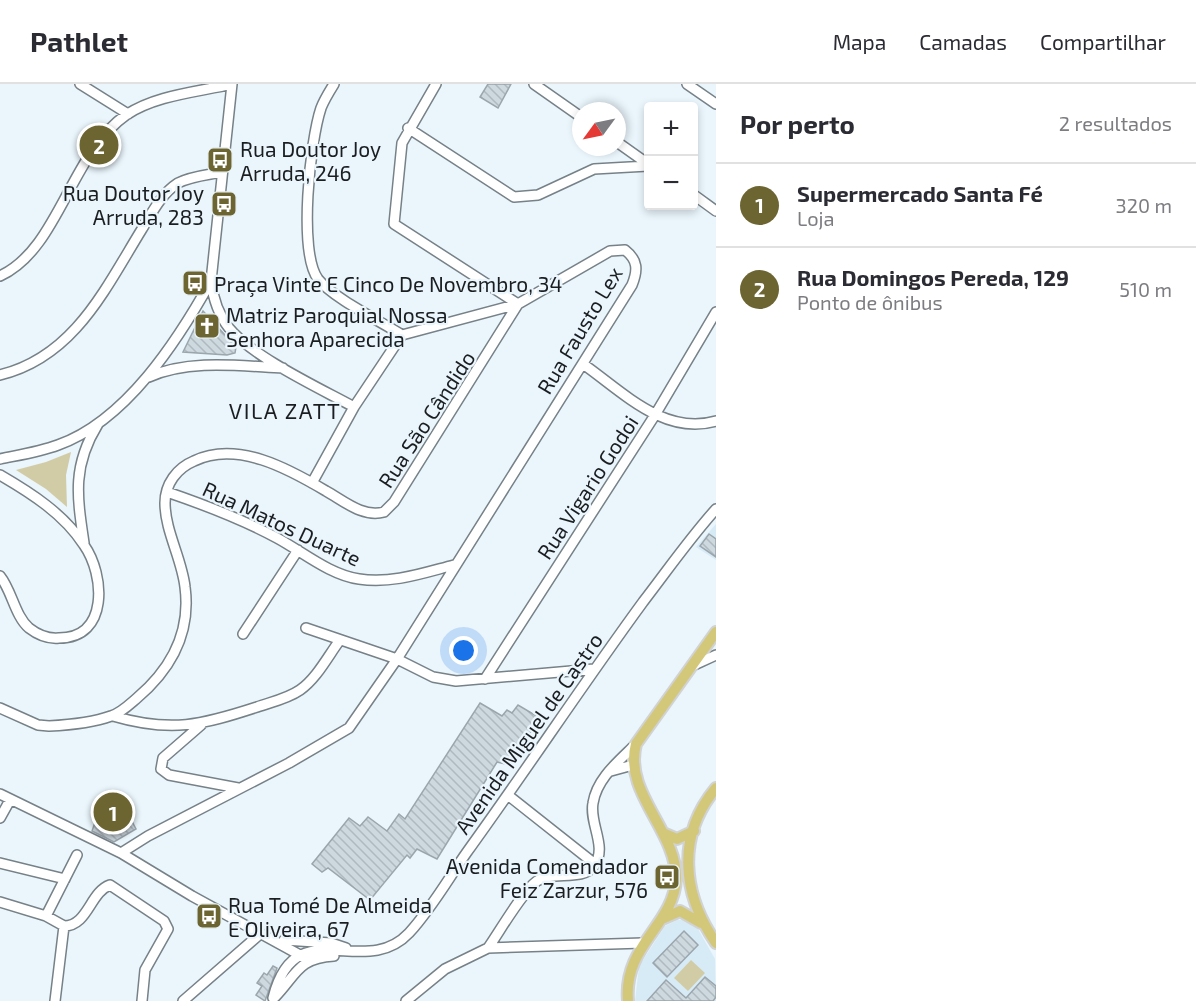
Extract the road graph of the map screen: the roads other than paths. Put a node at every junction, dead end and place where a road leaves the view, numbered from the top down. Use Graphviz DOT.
graph roads {
  1 [pos="80,84"];
  2 [pos="232,84"];
  3 [pos="333,84"];
  4 [pos="436,84"];
  5 [pos="534,84"];
  6 [pos="687,84"];
  7 [pos="716,104"];
  8 [pos="572,111"];
  9 [pos="128,114"];
  10 [pos="408,128"];
  11 [pos="626,149"];
  12 [pos="644,162"];
  13 [pos="644,165"];
  14 [pos="222,172"];
  15 [pos="698,198"];
  16 [pos="716,211"];
  17 [pos="0,276"];
  18 [pos="211,281"];
  19 [pos="518,304"];
  20 [pos="716,312"];
  21 [pos="402,335"];
  22 [pos="583,364"];
  23 [pos="283,368"];
  24 [pos="0,375"];
  25 [pos="149,377"];
  26 [pos="354,407"];
  27 [pos="655,415"];
  28 [pos="101,420"];
  29 [pos="716,421"];
  30 [pos="0,459"];
  31 [pos="0,475"];
  32 [pos="312,483"];
  33 [pos="167,492"];
  34 [pos="716,509"];
  35 [pos="85,546"];
  36 [pos="298,550"];
  37 [pos="454,565"];
  38 [pos="0,576"];
  39 [pos="306,628"];
  40 [pos="716,632"];
  41 [pos="243,634"];
  42 [pos="340,640"];
  43 [pos="716,655"];
  44 [pos="397,659"];
  45 [pos="692,666"];
  46 [pos="594,669"];
  47 [pos="485,679"];
  48 [pos="0,708"];
  49 [pos="113,716"];
  50 [pos="201,725"];
  51 [pos="636,744"];
  52 [pos="633,765"];
  53 [pos="606,774"];
  54 [pos="238,788"];
  55 [pos="716,788"];
  56 [pos="0,794"];
  57 [pos="508,796"];
  58 [pos="10,800"];
  59 [pos="0,819"];
  60 [pos="694,831"];
  61 [pos="663,833"];
  62 [pos="121,853"];
  63 [pos="77,855"];
  64 [pos="0,863"];
  65 [pos="596,864"];
  66 [pos="65,879"];
  67 [pos="0,902"];
  68 [pos="46,916"];
  69 [pos="657,923"];
  70 [pos="704,925"];
  71 [pos="64,926"];
  72 [pos="260,934"];
  73 [pos="284,940"];
  74 [pos="643,943"];
  75 [pos="716,943"];
  76 [pos="488,948"];
  77 [pos="353,951"];
  78 [pos="299,954"];
  79 [pos="310,955"];
  80 [pos="272,1000"];
  81 [pos="55,1001"];
  82 [pos="142,1001"];
  83 [pos="183,1001"];
  84 [pos="406,1001"];
  85 [pos="628,1001"];
  1 -- 9 [label="street"];
  2 -- 9 [label="street"];
  2 -- 14 [label="street"];
  3 -- 21 [label="street"];
  4 -- 10 [label="street"];
  5 -- 8 [label="street"];
  6 -- 7 [label="street"];
  9 -- 17 [label="street"];
  10 -- 13 [label="street"];
  10 -- 19 [label="street"];
  11 -- 12 [label="street"];
  14 -- 18 [label="street"];
  14 -- 24 [label="street"];
  15 -- 16 [label="street"];
  18 -- 23 [label="street"];
  18 -- 25 [label="street"];
  19 -- 21 [label="street, Rua Fausto Lex"];
  19 -- 22 [label="street, Rua Fausto Lex"];
  19 -- 32 [label="street, Rua São Cândido"];
  20 -- 27 [label="street, Rua Vigario Godoi"];
  21 -- 26 [label="street"];
  22 -- 27 [label="street"];
  22 -- 37 [label="street, Rua Fausto Lex"];
  23 -- 25 [label="street"];
  23 -- 26 [label="street"];
  25 -- 28 [label="street"];
  26 -- 32 [label="street"];
  27 -- 29 [label="street"];
  27 -- 47 [label="street, Rua Vigario Godoi"];
  28 -- 30 [label="street"];
  28 -- 35 [label="street"];
  31 -- 35 [label="street"];
  32 -- 33 [label="street, Rua São Cândido"];
  33 -- 36 [label="street, Rua Matos Duarte"];
  33 -- 49 [label="street"];
  34 -- 46 [label="street, Avenida Miguel de Castro"];
  35 -- 38 [label="street"];
  36 -- 37 [label="street, Rua Matos Duarte"];
  36 -- 41 [label="street"];
  37 -- 44 [label="street, Rua Fausto Lex"];
  39 -- 42 [label="street"];
  40 -- 45 [label="main road"];
  42 -- 44 [label="street"];
  42 -- 50 [label="street"];
  43 -- 45 [label="street"];
  44 -- 47 [label="street"];
  44 -- 54 [label="street, Rua Fausto Lex"];
  45 -- 51 [label="main road"];
  46 -- 47 [label="street"];
  46 -- 57 [label="street, Avenida Miguel de Castro"];
  48 -- 49 [label="street"];
  49 -- 50 [label="street"];
  50 -- 54 [label="street"];
  51 -- 52 [label="main road"];
  51 -- 53 [label="street"];
  52 -- 53 [label="street"];
  52 -- 61 [label="main road"];
  53 -- 65 [label="street"];
  54 -- 62 [label="street, Rua Fausto Lex"];
  55 -- 60 [label="main road"];
  56 -- 58 [label="street"];
  57 -- 65 [label="street"];
  57 -- 77 [label="street, Avenida Miguel de Castro"];
  58 -- 59 [label="street"];
  58 -- 62 [label="street"];
  60 -- 61 [label="main road"];
  60 -- 70 [label="main road"];
  61 -- 69 [label="main road"];
  62 -- 72 [label="street"];
  63 -- 66 [label="street"];
  64 -- 66 [label="street"];
  65 -- 76 [label="street"];
  66 -- 68 [label="street"];
  67 -- 68 [label="street"];
  68 -- 71 [label="street"];
  69 -- 70 [label="main road"];
  69 -- 74 [label="main road"];
  70 -- 75 [label="main road"];
  71 -- 81 [label="street"];
  71 -- 82 [label="street"];
  72 -- 73 [label="street"];
  72 -- 78 [label="street"];
  72 -- 83 [label="street"];
  73 -- 77 [label="street"];
  73 -- 79 [label="street"];
  74 -- 76 [label="street"];
  74 -- 85 [label="main road"];
  76 -- 84 [label="street"];
  77 -- 79 [label="street, Avenida Miguel de Castro"];
  77 -- 79 [label="street, Avenida Miguel de Castro"];
  78 -- 79 [label="street"];
  78 -- 80 [label="street, Avenida Miguel de Castro"];
  79 -- 80 [label="street, Avenida Miguel de Castro"];
}
